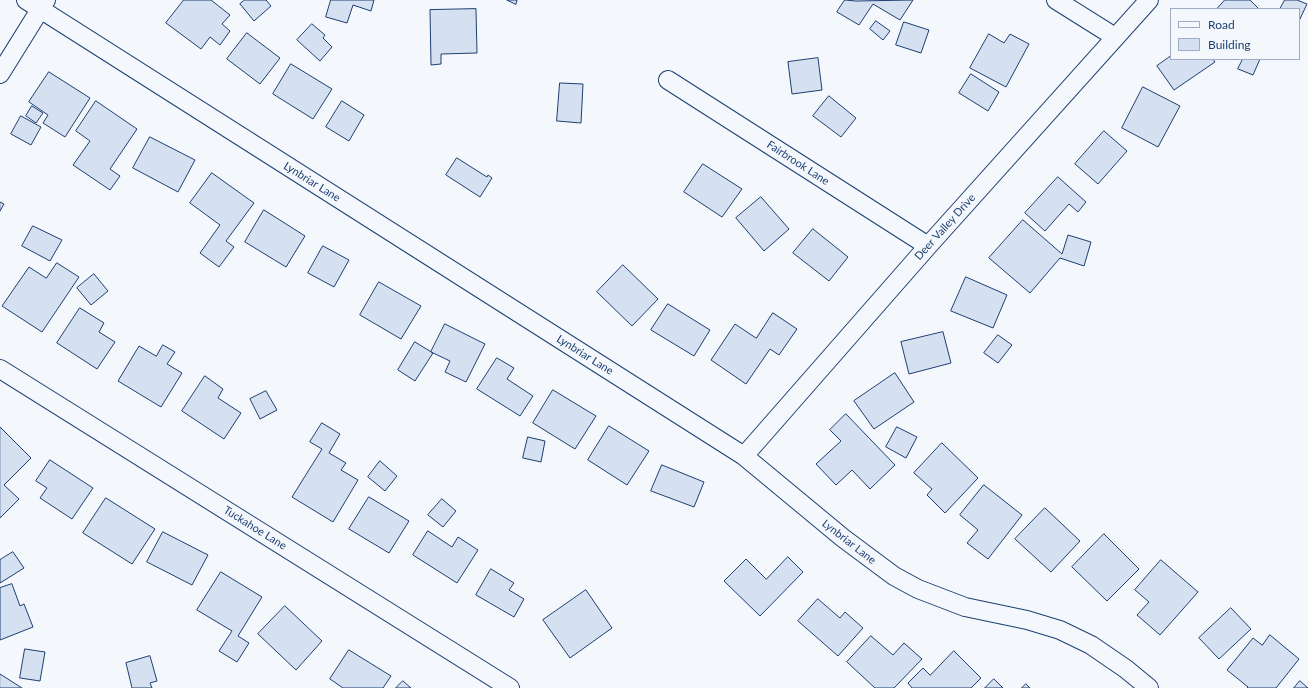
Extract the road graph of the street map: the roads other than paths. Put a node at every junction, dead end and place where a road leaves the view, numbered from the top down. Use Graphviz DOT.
graph roads {
  1 [pos="26,0"];
  2 [pos="1056,0"];
  3 [pos="1149,0"];
  4 [pos="44,5"];
  5 [pos="1115,37"];
  6 [pos="0,74"];
  7 [pos="668,80"];
  8 [pos="928,246"];
  9 [pos="0,368"];
  10 [pos="744,456"];
  11 [pos="510,688"];
  12 [pos="1149,688"];
  1 -- 4 [label="street, Lynbriar Lane"];
  2 -- 5 [label="street"];
  3 -- 5 [label="street, Deer Valley Drive"];
  4 -- 6 [label="street"];
  4 -- 10 [label="street, Lynbriar Lane"];
  5 -- 8 [label="street, Deer Valley Drive"];
  7 -- 8 [label="street, Fairbrook Lane"];
  8 -- 10 [label="street, Deer Valley Drive"];
  9 -- 11 [label="street, Tuckahoe Lane"];
  10 -- 12 [label="street, Lynbriar Lane"];
}
